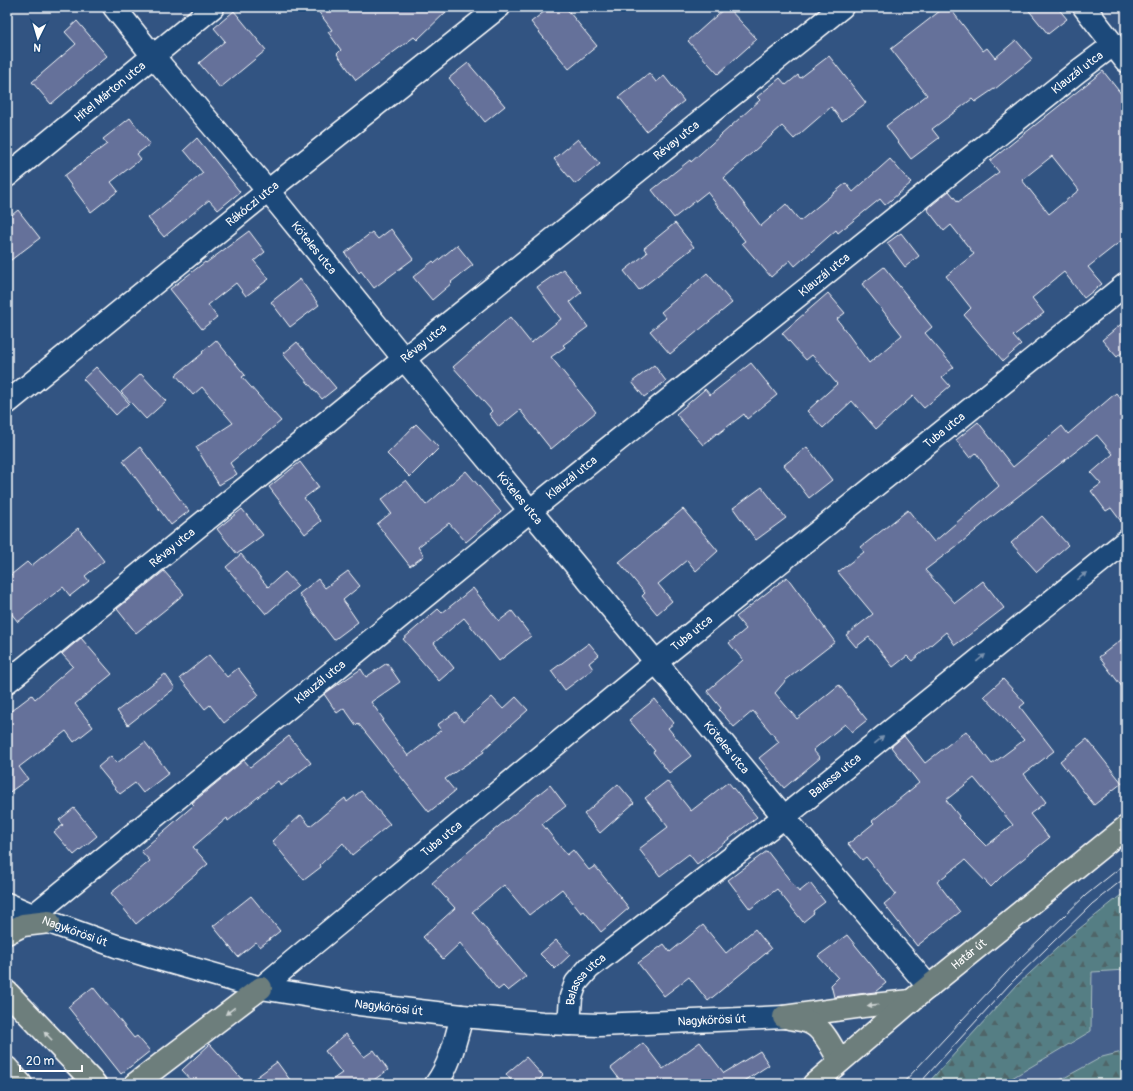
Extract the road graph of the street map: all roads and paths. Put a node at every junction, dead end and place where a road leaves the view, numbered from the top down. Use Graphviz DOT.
graph roads {
  1 [pos="114,7"];
  2 [pos="213,7"];
  3 [pos="499,7"];
  4 [pos="842,7"];
  5 [pos="1084,7"];
  6 [pos="1119,53"];
  7 [pos="153,56"];
  8 [pos="7,176"];
  9 [pos="268,190"];
  10 [pos="1126,284"];
  11 [pos="404,359"];
  12 [pos="7,403"];
  13 [pos="531,510"];
  14 [pos="1126,541"];
  15 [pos="656,662"];
  16 [pos="7,682"];
  17 [pos="784,817"];
  18 [pos="1126,826"];
  19 [pos="7,904"];
  20 [pos="42,919"];
  21 [pos="7,933"];
  22 [pos="929,987"];
  23 [pos="261,988"];
  24 [pos="7,992"];
  25 [pos="911,1001"];
  26 [pos="462,1016"];
  27 [pos="784,1018"];
  28 [pos="569,1024"];
  29 [pos="840,1061"];
  30 [pos="7,1068"];
  31 [pos="21,1084"];
  32 [pos="95,1084"];
  33 [pos="135,1084"];
  34 [pos="436,1084"];
  35 [pos="814,1084"];
  1 -- 7 [label="street, Köteles utca"];
  2 -- 7 [label="street, Hitel Márton utca"];
  3 -- 9 [label="street, Rákóczi utca"];
  4 -- 11 [label="street, Révay utca"];
  5 -- 6 [label="street"];
  6 -- 13 [label="street, Klauzál utca"];
  7 -- 8 [label="street, Hitel Márton utca"];
  7 -- 9 [label="street, Köteles utca"];
  9 -- 11 [label="street, Köteles utca"];
  9 -- 12 [label="street, Rákóczi utca"];
  10 -- 15 [label="street, Tuba utca"];
  11 -- 13 [label="street, Köteles utca"];
  11 -- 16 [label="street, Révay utca"];
  13 -- 15 [label="street, Köteles utca"];
  13 -- 20 [label="street, Klauzál utca"];
  17 -- 14 [label="street, Balassa utca, one-way"];
  15 -- 17 [label="street, Köteles utca"];
  15 -- 23 [label="street, Tuba utca"];
  17 -- 22 [label="street, Köteles utca"];
  17 -- 28 [label="street, Balassa utca"];
  18 -- 22 [label="main road, Határ út"];
  19 -- 20 [label="street, Nagykőrösi út"];
  20 -- 21 [label="main road"];
  20 -- 23 [label="street, Nagykőrösi út"];
  22 -- 25 [label="main road, Határ út"];
  23 -- 26 [label="street, Nagykőrösi út"];
  23 -- 33 [label="main road, one-way"];
  32 -- 24 [label="main road, one-way"];
  25 -- 27 [label="main road, one-way"];
  25 -- 29 [label="main road, Határ út"];
  26 -- 28 [label="street, Nagykőrösi út"];
  26 -- 34 [label="street"];
  27 -- 28 [label="street, Nagykőrösi út"];
  27 -- 29 [label="main road"];
  29 -- 35 [label="main road, Határ út"];
  30 -- 31 [label="main road"];
}
